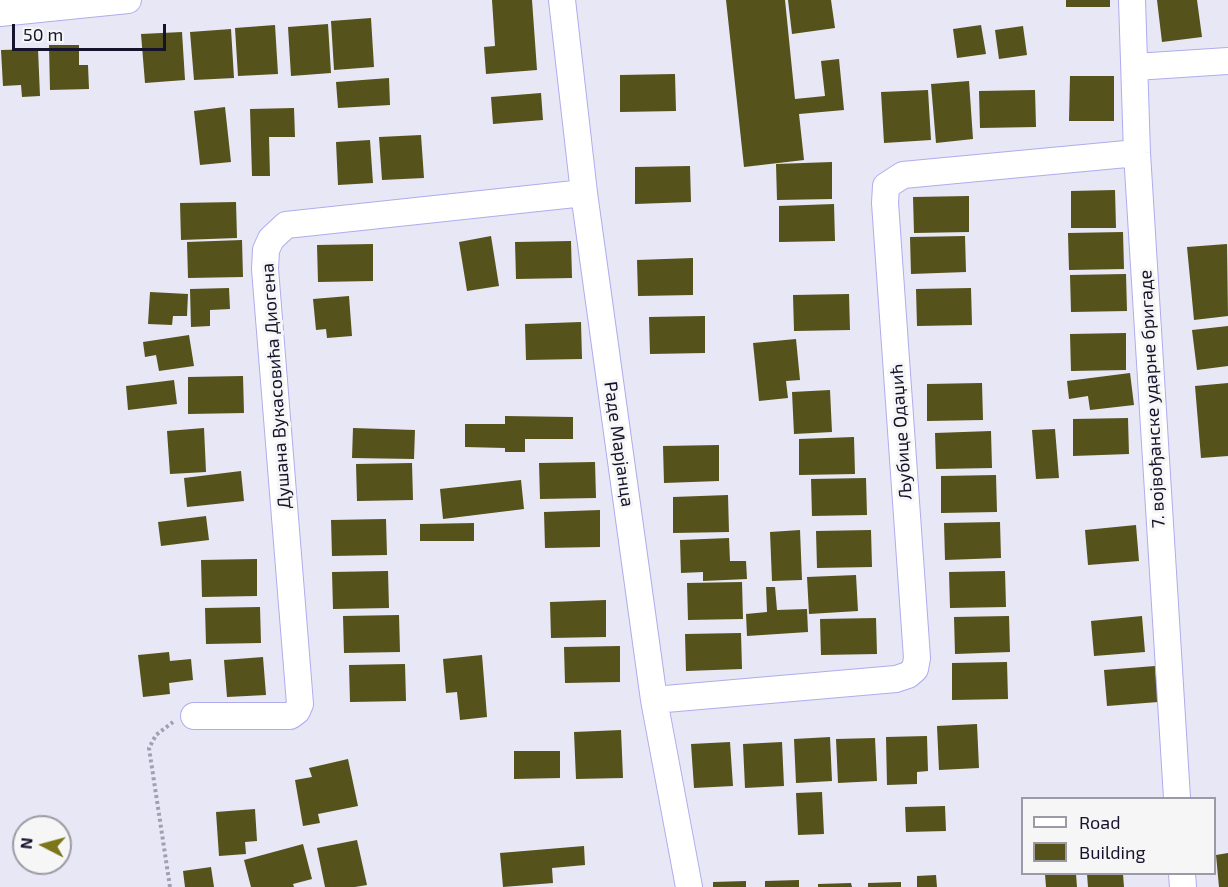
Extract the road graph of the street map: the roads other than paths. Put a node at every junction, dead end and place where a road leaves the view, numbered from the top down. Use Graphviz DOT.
graph roads {
  1 [pos="562,0"];
  2 [pos="1132,0"];
  3 [pos="116,1"];
  4 [pos="0,13"];
  5 [pos="1228,61"];
  6 [pos="1135,67"];
  7 [pos="1137,153"];
  8 [pos="584,193"];
  9 [pos="654,700"];
  10 [pos="194,716"];
  11 [pos="1177,797"];
  12 [pos="689,887"];
  1 -- 8 [label="street, Раде Марјанца"];
  2 -- 6 [label="street, 7. војвођанске ударне бригаде"];
  3 -- 4 [label="street"];
  5 -- 6 [label="street"];
  6 -- 7 [label="street, 7. војвођанске ударне бригаде"];
  7 -- 9 [label="street, Љубице Одаџић"];
  7 -- 11 [label="street, 7. војвођанске ударне бригаде"];
  8 -- 9 [label="street, Раде Марјанца"];
  8 -- 10 [label="street, Душана Вукасовића Диогена"];
  9 -- 12 [label="street, Раде Марјанца"];
}
